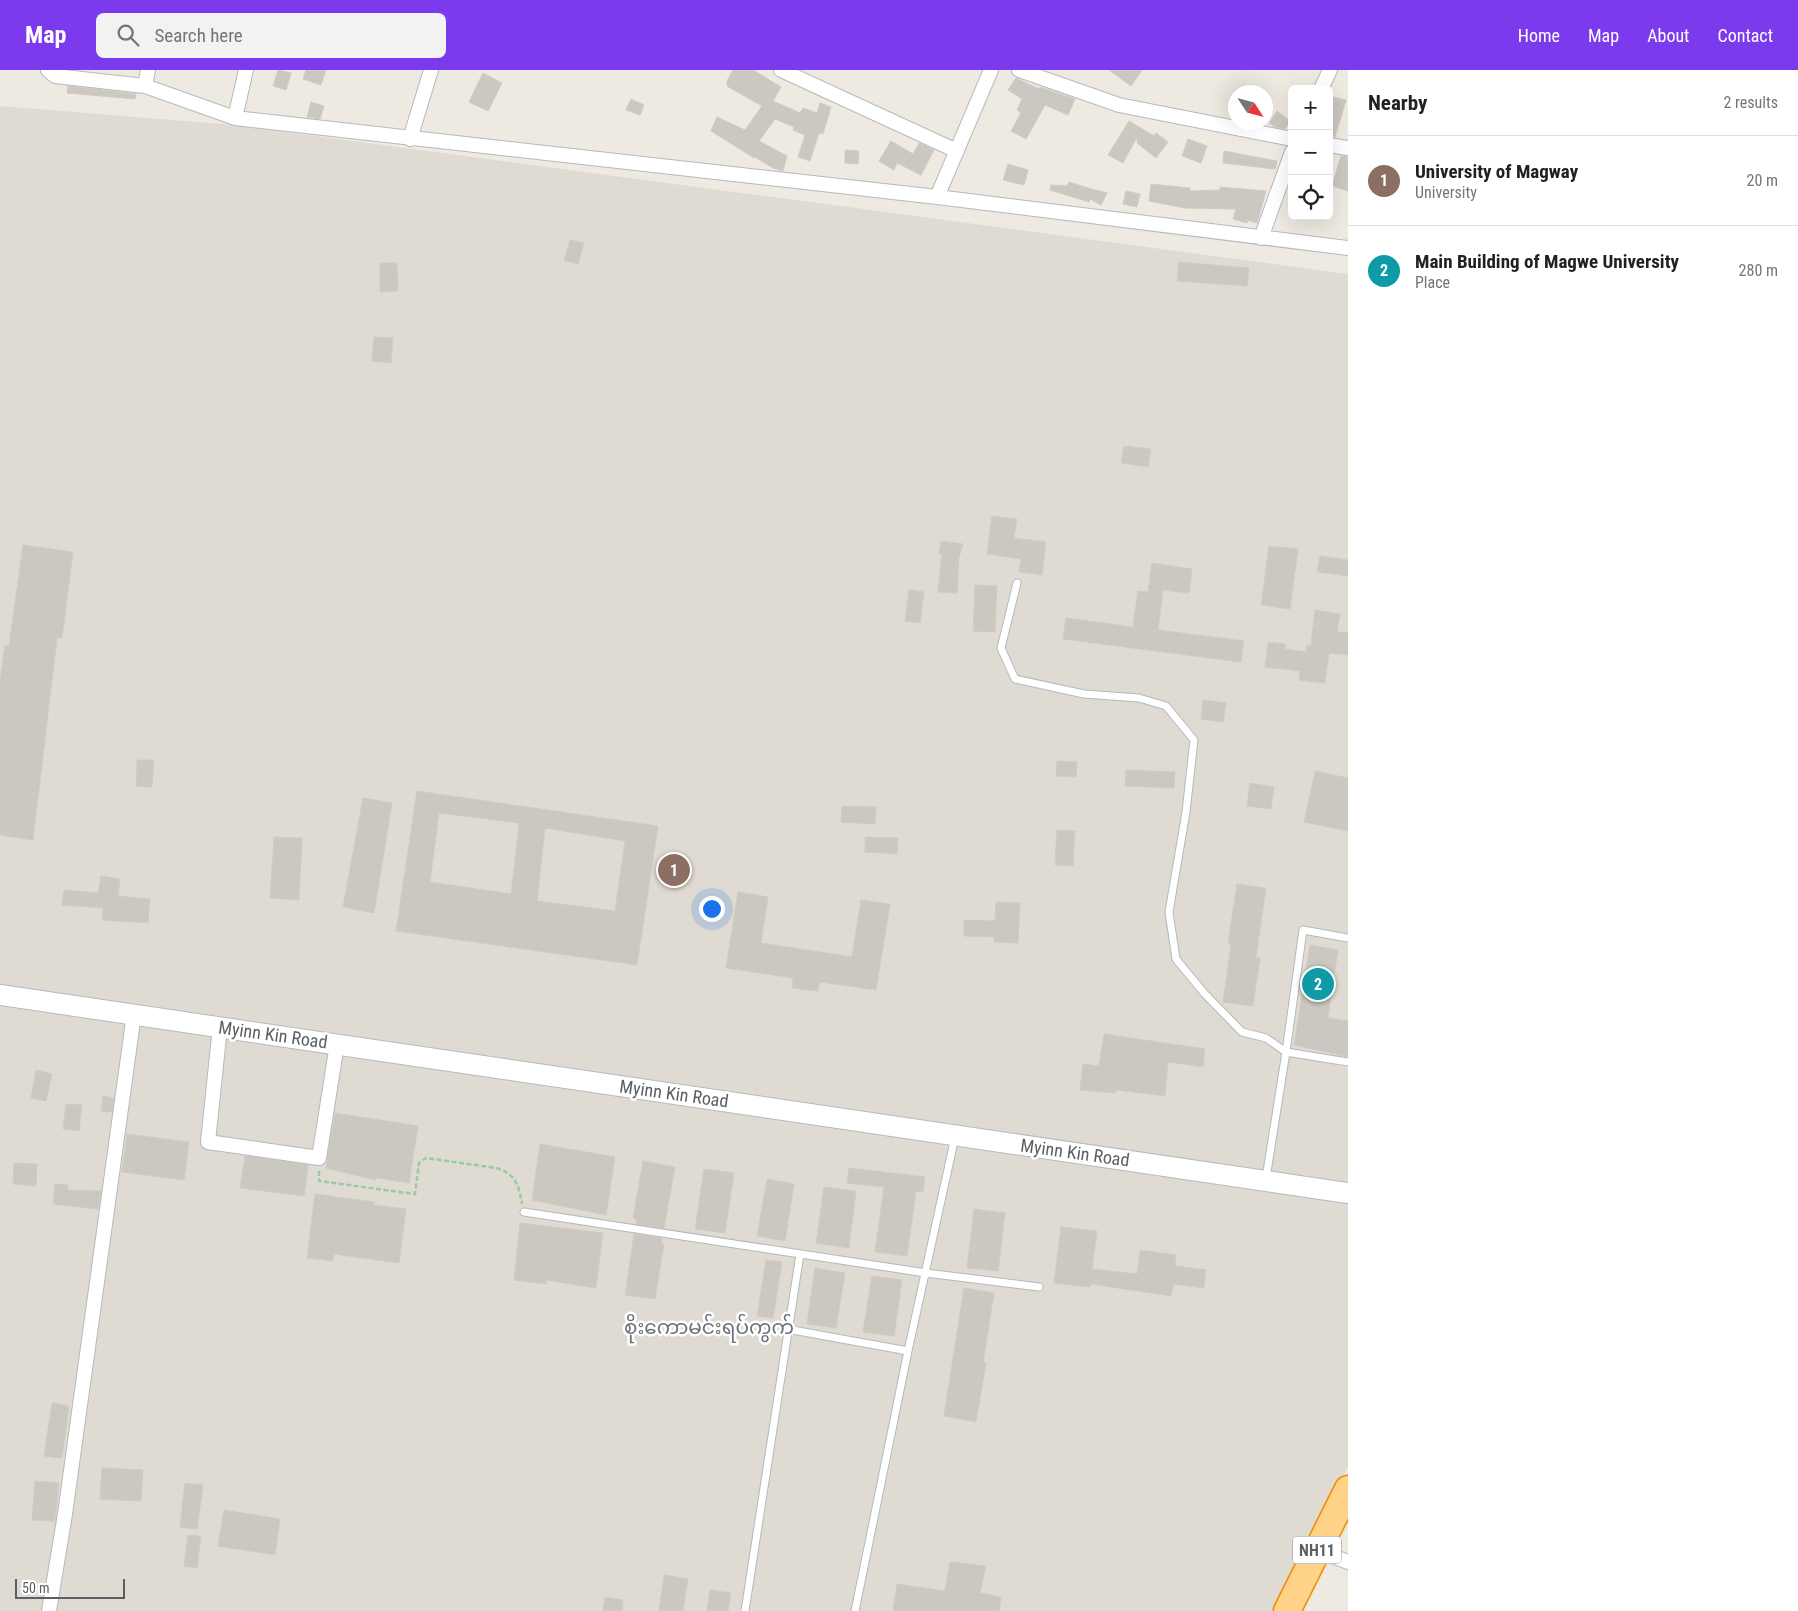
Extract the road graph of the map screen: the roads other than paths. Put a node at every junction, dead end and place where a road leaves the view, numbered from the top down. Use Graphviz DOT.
graph roads {
  1 [pos="48,70"];
  2 [pos="148,70"];
  3 [pos="246,70"];
  4 [pos="431,70"];
  5 [pos="781,70"];
  6 [pos="991,70"];
  7 [pos="1019,70"];
  8 [pos="1330,70"];
  9 [pos="1323,85"];
  10 [pos="145,86"];
  11 [pos="235,118"];
  12 [pos="410,139"];
  13 [pos="1288,139"];
  14 [pos="1333,146"];
  15 [pos="1348,148"];
  16 [pos="957,151"];
  17 [pos="1288,163"];
  18 [pos="936,197"];
  19 [pos="1261,238"];
  20 [pos="1348,248"];
  21 [pos="1016,583"];
  22 [pos="1348,938"];
  23 [pos="0,995"];
  24 [pos="134,1014"];
  25 [pos="220,1027"];
  26 [pos="337,1044"];
  27 [pos="1286,1052"];
  28 [pos="1348,1062"];
  29 [pos="955,1135"];
  30 [pos="1266,1181"];
  31 [pos="1348,1193"];
  32 [pos="524,1212"];
  33 [pos="800,1254"];
  34 [pos="926,1273"];
  35 [pos="1039,1287"];
  36 [pos="787,1329"];
  37 [pos="908,1351"];
  38 [pos="1348,1489"];
  39 [pos="1317,1550"];
  40 [pos="1348,1562"];
  41 [pos="49,1611"];
  42 [pos="746,1611"];
  43 [pos="855,1611"];
  44 [pos="1286,1611"];
  1 -- 10 [label="street"];
  2 -- 10 [label="street"];
  3 -- 11 [label="street"];
  4 -- 12 [label="street"];
  5 -- 16 [label="street"];
  6 -- 16 [label="street"];
  7 -- 13 [label="street"];
  8 -- 9 [label="street"];
  10 -- 11 [label="street"];
  11 -- 12 [label="street"];
  12 -- 18 [label="street"];
  14 -- 15 [label="street"];
  16 -- 18 [label="street"];
  17 -- 19 [label="street"];
  18 -- 19 [label="street"];
  19 -- 20 [label="street"];
  21 -- 27 [label="lane"];
  22 -- 27 [label="lane"];
  23 -- 24 [label="street, Myinn Kin Road"];
  24 -- 25 [label="street, Myinn Kin Road"];
  24 -- 41 [label="street"];
  25 -- 26 [label="street, Myinn Kin Road"];
  25 -- 26 [label="street"];
  26 -- 29 [label="street, Myinn Kin Road"];
  27 -- 28 [label="lane"];
  27 -- 30 [label="lane"];
  29 -- 30 [label="street, Myinn Kin Road"];
  29 -- 34 [label="lane"];
  30 -- 31 [label="street, Myinn Kin Road"];
  32 -- 33 [label="lane"];
  33 -- 34 [label="lane"];
  33 -- 36 [label="lane"];
  34 -- 35 [label="lane"];
  34 -- 37 [label="lane"];
  36 -- 37 [label="lane"];
  36 -- 42 [label="lane"];
  37 -- 43 [label="lane"];
  38 -- 39 [label="highway, NH11"];
  39 -- 40 [label="street"];
  39 -- 44 [label="highway, NH11"];
}
